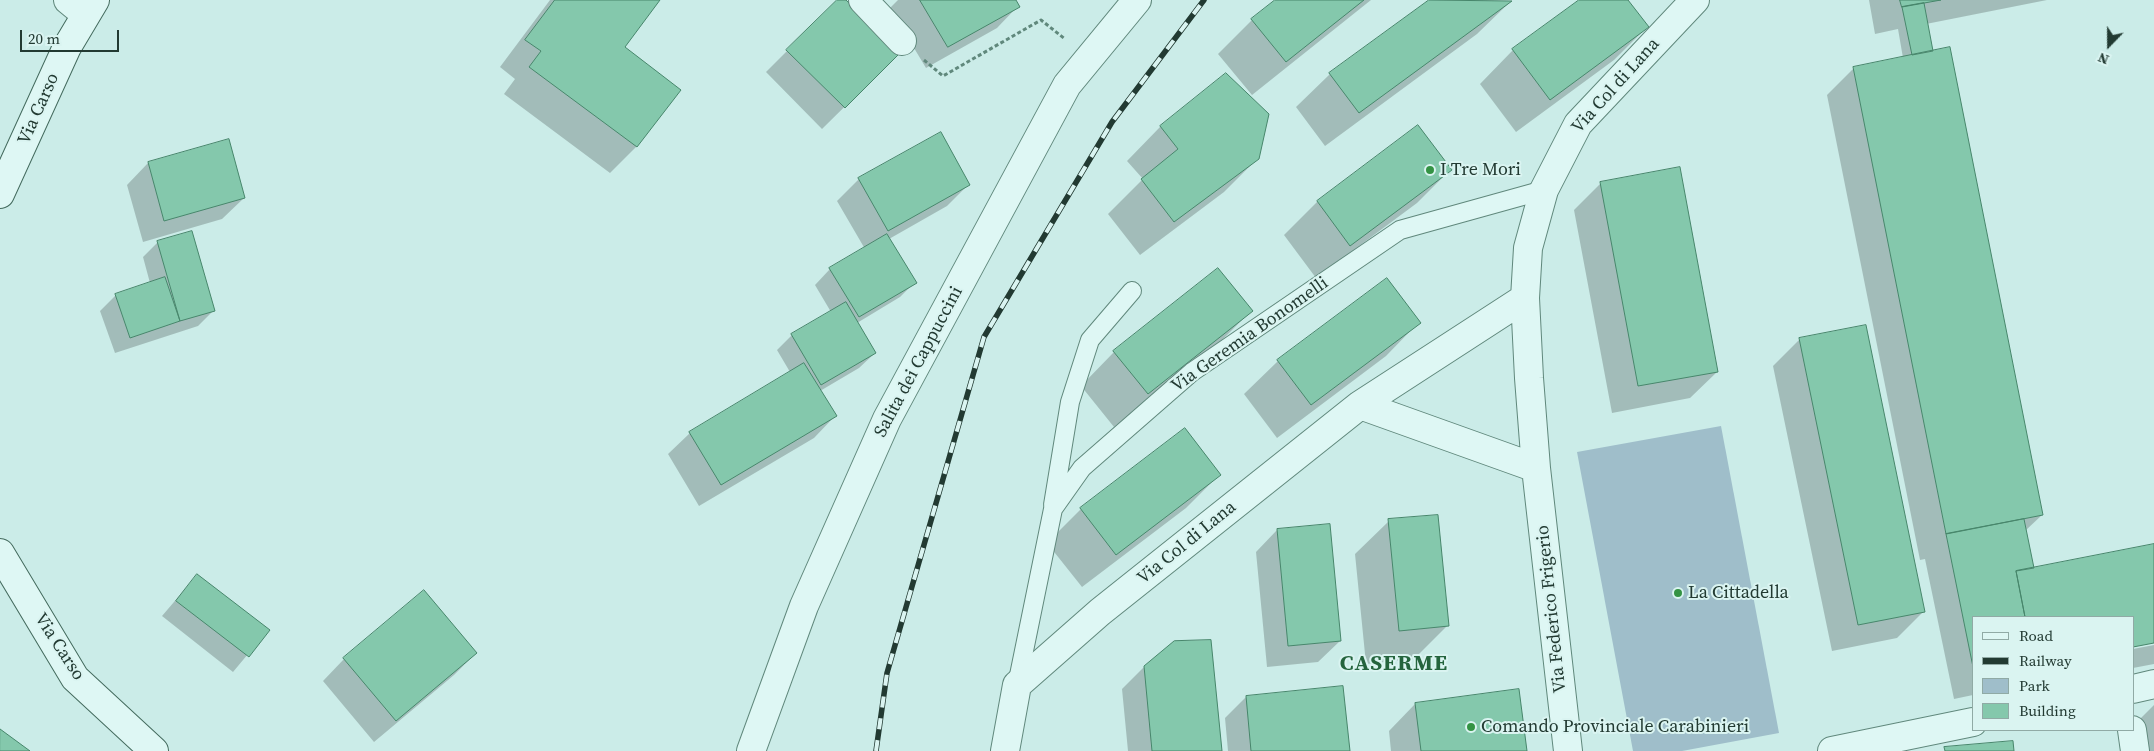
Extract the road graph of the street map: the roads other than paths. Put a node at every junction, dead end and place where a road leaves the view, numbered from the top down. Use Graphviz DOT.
graph roads {
  1 [pos="862,0"];
  2 [pos="1137,0"];
  3 [pos="1696,0"];
  4 [pos="83,5"];
  5 [pos="902,40"];
  6 [pos="1544,190"];
  7 [pos="0,194"];
  8 [pos="1132,291"];
  9 [pos="1525,298"];
  10 [pos="1360,405"];
  11 [pos="1536,468"];
  12 [pos="1053,509"];
  13 [pos="0,553"];
  14 [pos="2154,684"];
  15 [pos="1017,685"];
  16 [pos="2134,689"];
  17 [pos="1972,722"];
  18 [pos="2132,731"];
  19 [pos="154,751"];
  20 [pos="751,751"];
  21 [pos="1005,751"];
  22 [pos="1568,751"];
  23 [pos="1832,751"];
  24 [pos="2135,751"];
  1 -- 5 [label="street"];
  2 -- 20 [label="street, Salita dei Cappuccini"];
  3 -- 6 [label="street, Via Col di Lana"];
  4 -- 7 [label="street, Via Carso"];
  6 -- 9 [label="street, Via Col di Lana"];
  6 -- 12 [label="lane, Via Geremia Bonomelli"];
  8 -- 12 [label="lane"];
  9 -- 10 [label="street, Via Col di Lana"];
  9 -- 11 [label="street, Via Col di Lana"];
  10 -- 11 [label="street"];
  10 -- 15 [label="street, Via Col di Lana"];
  11 -- 22 [label="street, Via Federico Frigerio"];
  12 -- 15 [label="lane, Via Geremia Bonomelli"];
  13 -- 19 [label="street, Via Carso"];
  14 -- 16 [label="street"];
  15 -- 21 [label="street, Via Geremia Bonomelli"];
  17 -- 23 [label="street"];
  18 -- 24 [label="street"];
}
